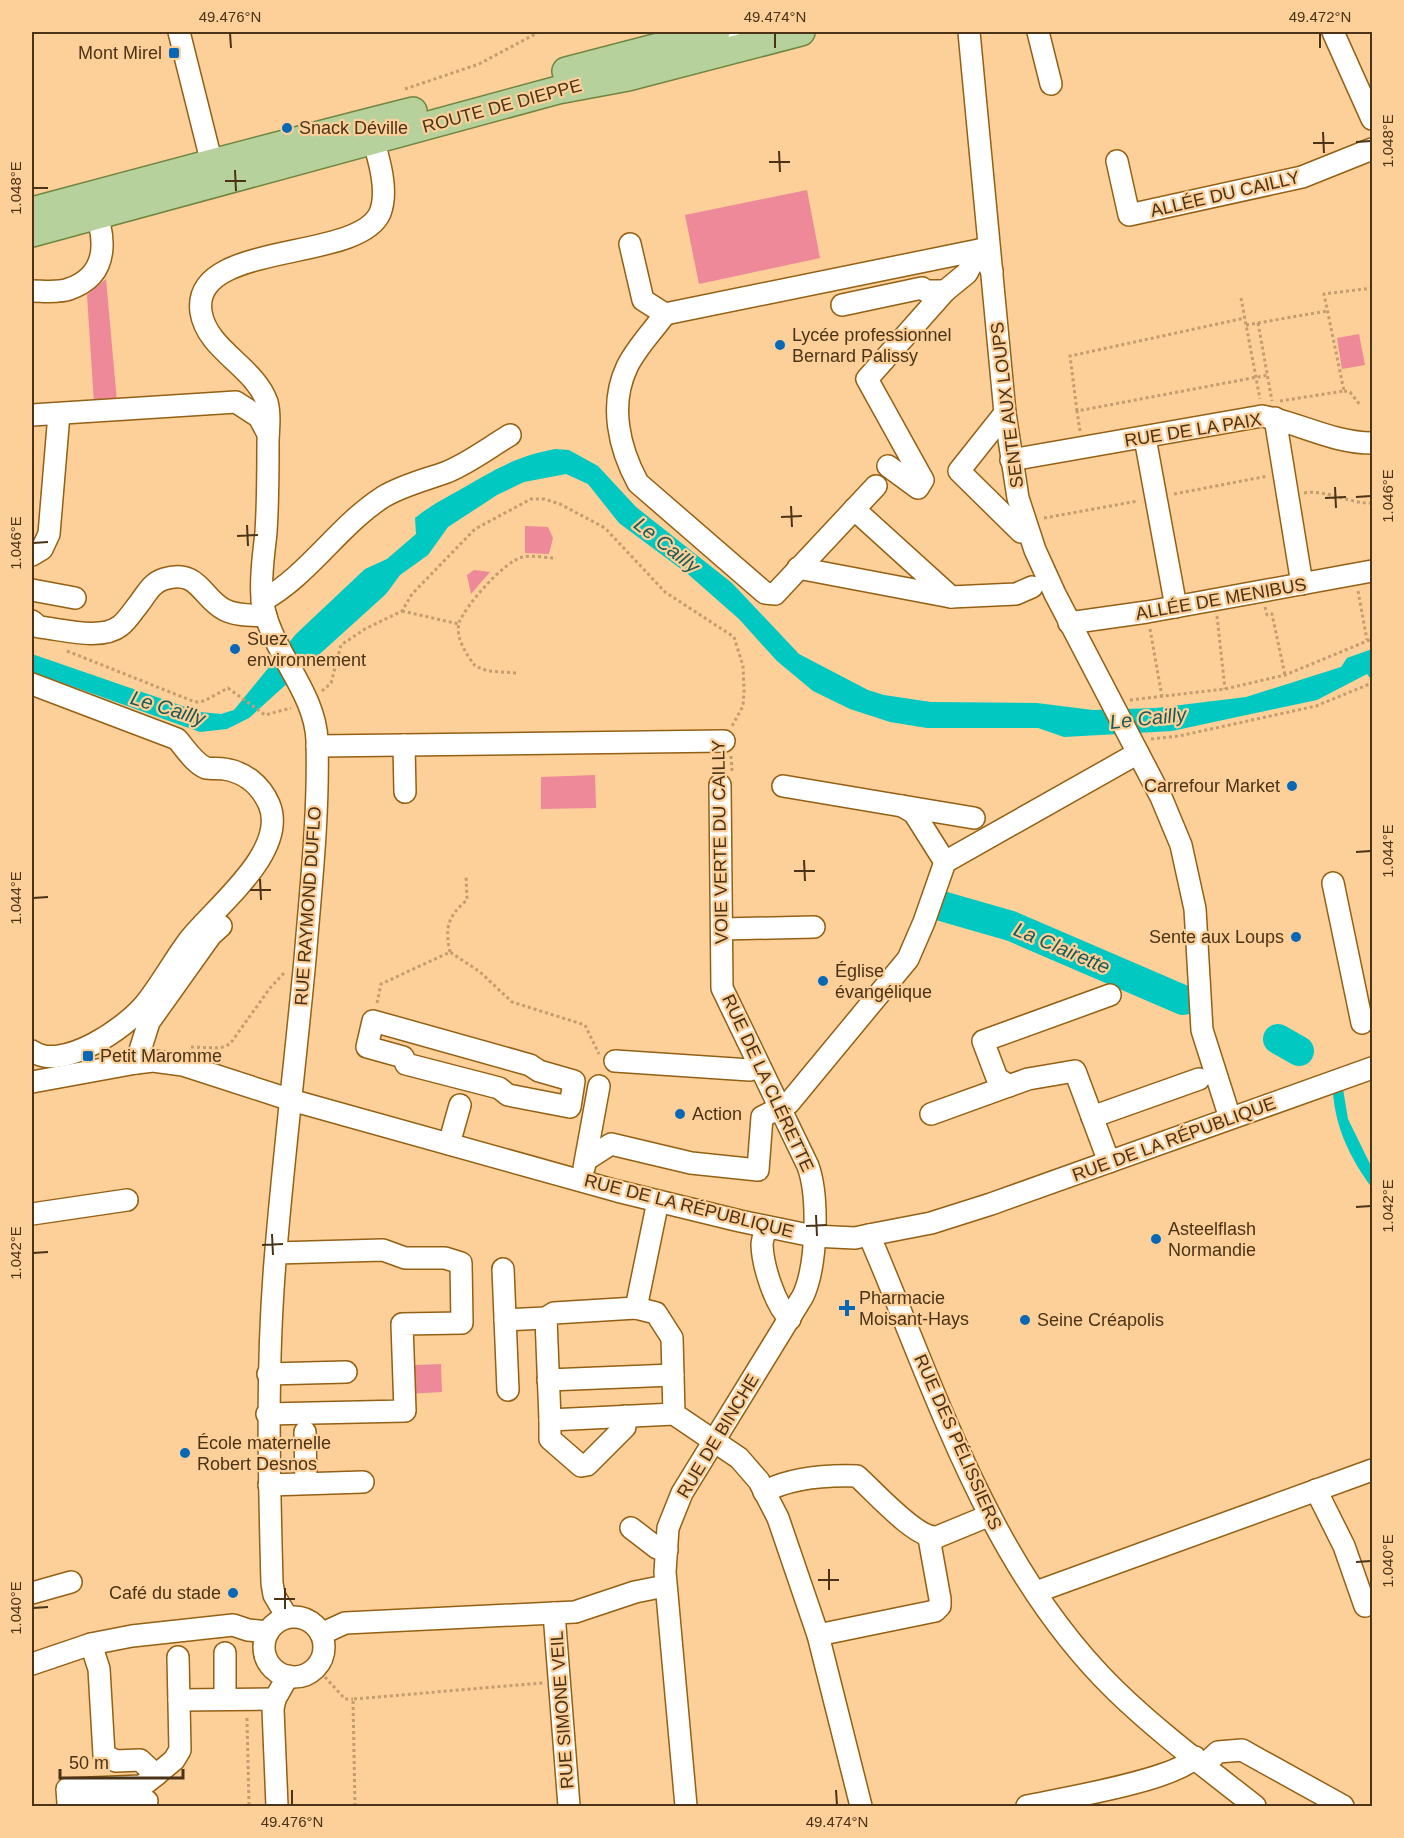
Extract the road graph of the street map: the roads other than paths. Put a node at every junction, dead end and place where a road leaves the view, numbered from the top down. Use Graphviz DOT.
graph roads {
  1 [pos="179,32"];
  2 [pos="746,32"];
  3 [pos="764,32"];
  4 [pos="801,32"];
  5 [pos="969,32"];
  6 [pos="1038,32"];
  7 [pos="1333,32"];
  8 [pos="715,43"];
  9 [pos="1052,84"];
  10 [pos="1372,119"];
  11 [pos="371,131"];
  12 [pos="1372,149"];
  13 [pos="1117,161"];
  14 [pos="214,172"];
  15 [pos="93,205"];
  16 [pos="32,211"];
  17 [pos="32,223"];
  18 [pos="32,233"];
  19 [pos="630,244"];
  20 [pos="979,250"];
  21 [pos="992,272"];
  22 [pos="32,291"];
  23 [pos="945,291"];
  24 [pos="842,305"];
  25 [pos="665,314"];
  26 [pos="255,381"];
  27 [pos="236,402"];
  28 [pos="1273,408"];
  29 [pos="1005,413"];
  30 [pos="59,414"];
  31 [pos="32,415"];
  32 [pos="268,435"];
  33 [pos="510,435"];
  34 [pos="1145,438"];
  35 [pos="1372,442"];
  36 [pos="1011,460"];
  37 [pos="888,466"];
  38 [pos="876,486"];
  39 [pos="1018,498"];
  40 [pos="854,509"];
  41 [pos="32,555"];
  42 [pos="798,568"];
  43 [pos="1363,573"];
  44 [pos="1302,584"];
  45 [pos="1032,587"];
  46 [pos="32,590"];
  47 [pos="951,597"];
  48 [pos="75,598"];
  49 [pos="1176,607"];
  50 [pos="264,609"];
  51 [pos="32,621"];
  52 [pos="1069,623"];
  53 [pos="32,684"];
  54 [pos="728,742"];
  55 [pos="404,745"];
  56 [pos="1133,745"];
  57 [pos="317,746"];
  58 [pos="726,778"];
  59 [pos="783,786"];
  60 [pos="405,792"];
  61 [pos="902,806"];
  62 [pos="974,818"];
  63 [pos="945,862"];
  64 [pos="1333,883"];
  65 [pos="226,922"];
  66 [pos="814,927"];
  67 [pos="722,929"];
  68 [pos="1110,995"];
  69 [pos="1362,1023"];
  70 [pos="475,1050"];
  71 [pos="32,1051"];
  72 [pos="615,1061"];
  73 [pos="136,1063"];
  74 [pos="758,1066"];
  75 [pos="1372,1068"];
  76 [pos="1199,1079"];
  77 [pos="32,1082"];
  78 [pos="599,1086"];
  79 [pos="1009,1086"];
  80 [pos="463,1091"];
  81 [pos="291,1100"];
  82 [pos="778,1108"];
  83 [pos="931,1114"];
  84 [pos="1092,1117"];
  85 [pos="1230,1118"];
  86 [pos="448,1144"];
  87 [pos="1109,1162"];
  88 [pos="583,1170"];
  89 [pos="128,1200"];
  90 [pos="658,1201"];
  91 [pos="32,1214"];
  92 [pos="766,1227"];
  93 [pos="813,1236"];
  94 [pos="862,1237"];
  95 [pos="276,1252"];
  96 [pos="503,1269"];
  97 [pos="636,1308"];
  98 [pos="546,1318"];
  99 [pos="790,1319"];
  100 [pos="505,1320"];
  101 [pos="346,1372"];
  102 [pos="268,1374"];
  103 [pos="673,1375"];
  104 [pos="548,1380"];
  105 [pos="508,1390"];
  106 [pos="267,1414"];
  107 [pos="674,1414"];
  108 [pos="625,1416"];
  109 [pos="550,1420"];
  110 [pos="305,1432"];
  111 [pos="713,1441"];
  112 [pos="1372,1470"];
  113 [pos="363,1482"];
  114 [pos="306,1483"];
  115 [pos="269,1485"];
  116 [pos="1316,1490"];
  117 [pos="764,1492"];
  118 [pos="988,1515"];
  119 [pos="631,1528"];
  120 [pos="929,1538"];
  121 [pos="667,1550"];
  122 [pos="71,1582"];
  123 [pos="665,1586"];
  124 [pos="1036,1592"];
  125 [pos="32,1593"];
  126 [pos="1365,1606"];
  127 [pos="554,1613"];
  128 [pos="287,1617"];
  129 [pos="268,1632"];
  130 [pos="321,1634"];
  131 [pos="818,1635"];
  132 [pos="91,1644"];
  133 [pos="225,1653"];
  134 [pos="178,1657"];
  135 [pos="32,1664"];
  136 [pos="288,1676"];
  137 [pos="236,1698"];
  138 [pos="275,1699"];
  139 [pos="179,1700"];
  140 [pos="1199,1761"];
  141 [pos="149,1791"];
  142 [pos="277,1806"];
  143 [pos="569,1806"];
  144 [pos="686,1806"];
  145 [pos="861,1806"];
  146 [pos="1027,1806"];
  147 [pos="1255,1806"];
  148 [pos="1343,1806"];
  1 -- 14 [label="street"];
  2 -- 11 [label="street"];
  3 -- 8 [label="street"];
  4 -- 8 [label="main road, ROUTE DE DIEPPE"];
  5 -- 21 [label="street, SENTE AUX LOUPS"];
  6 -- 9 [label="street"];
  7 -- 10 [label="street"];
  8 -- 11 [label="main road, ROUTE DE DIEPPE"];
  8 -- 11 [label="main road, ROUTE DE DIEPPE"];
  11 -- 14 [label="main road, ROUTE DE DIEPPE"];
  11 -- 26 [label="street"];
  12 -- 13 [label="street, ALLÉE DU CAILLY"];
  14 -- 15 [label="main road, ROUTE DE DIEPPE"];
  15 -- 16 [label="main road, ROUTE DE DIEPPE"];
  15 -- 17 [label="street"];
  15 -- 18 [label="main road, ROUTE DE DIEPPE"];
  15 -- 22 [label="street"];
  19 -- 25 [label="street"];
  20 -- 21 [label="street"];
  20 -- 23 [label="street"];
  20 -- 25 [label="street"];
  21 -- 29 [label="street, SENTE AUX LOUPS"];
  23 -- 24 [label="street"];
  23 -- 37 [label="street"];
  25 -- 42 [label="street"];
  26 -- 27 [label="street"];
  26 -- 32 [label="street, RUE RAYMOND DUFLO"];
  27 -- 30 [label="street"];
  27 -- 32 [label="street"];
  28 -- 34 [label="street, RUE DE LA PAIX"];
  28 -- 35 [label="street, RUE DE LA PAIX"];
  28 -- 44 [label="street"];
  29 -- 36 [label="street, SENTE AUX LOUPS"];
  29 -- 39 [label="street"];
  30 -- 31 [label="street"];
  30 -- 41 [label="street"];
  32 -- 50 [label="street, RUE RAYMOND DUFLO"];
  33 -- 50 [label="street"];
  34 -- 36 [label="street, RUE DE LA PAIX"];
  34 -- 49 [label="street"];
  36 -- 39 [label="street, SENTE AUX LOUPS"];
  38 -- 40 [label="street"];
  39 -- 52 [label="street, SENTE AUX LOUPS"];
  40 -- 42 [label="street"];
  40 -- 47 [label="street"];
  42 -- 47 [label="street"];
  43 -- 44 [label="street, ALLÉE DE MENIBUS"];
  44 -- 49 [label="street, ALLÉE DE MENIBUS"];
  45 -- 47 [label="street"];
  46 -- 48 [label="street"];
  49 -- 52 [label="street, ALLÉE DE MENIBUS"];
  50 -- 51 [label="street"];
  50 -- 57 [label="street, RUE RAYMOND DUFLO"];
  52 -- 56 [label="street, SENTE AUX LOUPS"];
  53 -- 71 [label="street"];
  54 -- 55 [label="street"];
  55 -- 57 [label="street"];
  55 -- 60 [label="street"];
  56 -- 63 [label="street"];
  56 -- 85 [label="street, SENTE AUX LOUPS"];
  57 -- 81 [label="street, RUE RAYMOND DUFLO"];
  58 -- 67 [label="street, RUE DE LA CLÉRETTE"];
  59 -- 61 [label="street"];
  61 -- 62 [label="street"];
  61 -- 63 [label="street"];
  63 -- 82 [label="street"];
  64 -- 69 [label="street"];
  65 -- 73 [label="street"];
  66 -- 67 [label="street"];
  67 -- 74 [label="street, RUE DE LA CLÉRETTE"];
  68 -- 79 [label="street"];
  70 -- 80 [label="street"];
  70 -- 80 [label="street"];
  70 -- 80 [label="street"];
  72 -- 74 [label="street"];
  73 -- 77 [label="street, RUE DE LA RÉPUBLIQUE"];
  73 -- 81 [label="street, RUE DE LA RÉPUBLIQUE"];
  74 -- 82 [label="street, RUE DE LA CLÉRETTE"];
  75 -- 85 [label="street, RUE DE LA RÉPUBLIQUE"];
  76 -- 84 [label="street"];
  78 -- 88 [label="street"];
  79 -- 83 [label="street"];
  79 -- 84 [label="street"];
  80 -- 86 [label="street"];
  81 -- 86 [label="street, RUE DE LA RÉPUBLIQUE"];
  81 -- 95 [label="street, RUE RAYMOND DUFLO"];
  82 -- 88 [label="street"];
  82 -- 93 [label="street, RUE DE LA CLÉRETTE"];
  84 -- 87 [label="street"];
  85 -- 87 [label="street, RUE DE LA RÉPUBLIQUE"];
  86 -- 88 [label="street, RUE DE LA RÉPUBLIQUE"];
  87 -- 94 [label="street, RUE DE LA RÉPUBLIQUE"];
  88 -- 90 [label="street, RUE DE LA RÉPUBLIQUE"];
  89 -- 91 [label="street"];
  90 -- 92 [label="street, RUE DE LA RÉPUBLIQUE"];
  90 -- 97 [label="street"];
  92 -- 93 [label="street, RUE DE LA RÉPUBLIQUE"];
  92 -- 99 [label="street"];
  93 -- 94 [label="street, RUE DE LA RÉPUBLIQUE"];
  93 -- 99 [label="street, RUE DE BINCHE"];
  94 -- 118 [label="street, RUE DES PÉLISSIERS"];
  95 -- 102 [label="street, RUE RAYMOND DUFLO"];
  95 -- 106 [label="street"];
  96 -- 100 [label="street"];
  97 -- 98 [label="street"];
  97 -- 103 [label="street"];
  98 -- 100 [label="street"];
  98 -- 104 [label="street"];
  99 -- 111 [label="street, RUE DE BINCHE"];
  100 -- 105 [label="street"];
  101 -- 102 [label="street"];
  102 -- 106 [label="street, RUE RAYMOND DUFLO"];
  103 -- 104 [label="street"];
  103 -- 107 [label="street"];
  104 -- 109 [label="street"];
  106 -- 115 [label="street, RUE RAYMOND DUFLO"];
  107 -- 108 [label="street"];
  107 -- 111 [label="street"];
  108 -- 109 [label="street"];
  108 -- 109 [label="street"];
  110 -- 114 [label="street"];
  111 -- 117 [label="street"];
  111 -- 121 [label="street, RUE DE BINCHE"];
  112 -- 116 [label="street"];
  113 -- 114 [label="street"];
  114 -- 115 [label="street"];
  115 -- 128 [label="street, RUE RAYMOND DUFLO"];
  116 -- 124 [label="street"];
  116 -- 126 [label="street"];
  117 -- 120 [label="street"];
  117 -- 131 [label="street"];
  118 -- 120 [label="street"];
  118 -- 124 [label="street, RUE DES PÉLISSIERS"];
  119 -- 121 [label="street"];
  120 -- 131 [label="street"];
  121 -- 123 [label="street, RUE DE BINCHE"];
  122 -- 125 [label="street"];
  123 -- 127 [label="street"];
  123 -- 144 [label="street, RUE DE BINCHE"];
  124 -- 140 [label="street, RUE DES PÉLISSIERS"];
  127 -- 130 [label="street"];
  127 -- 143 [label="street, RUE SIMONE VEIL"];
  128 -- 129 [label="street"];
  128 -- 130 [label="street"];
  129 -- 132 [label="street"];
  129 -- 136 [label="street"];
  130 -- 136 [label="street"];
  131 -- 145 [label="street"];
  132 -- 135 [label="street"];
  132 -- 141 [label="street"];
  133 -- 137 [label="street"];
  134 -- 139 [label="street"];
  136 -- 138 [label="street"];
  137 -- 138 [label="street"];
  137 -- 139 [label="street"];
  138 -- 142 [label="street"];
  139 -- 141 [label="street"];
  140 -- 146 [label="street"];
  140 -- 147 [label="street, RUE DES PÉLISSIERS"];
  140 -- 148 [label="street"];
}
